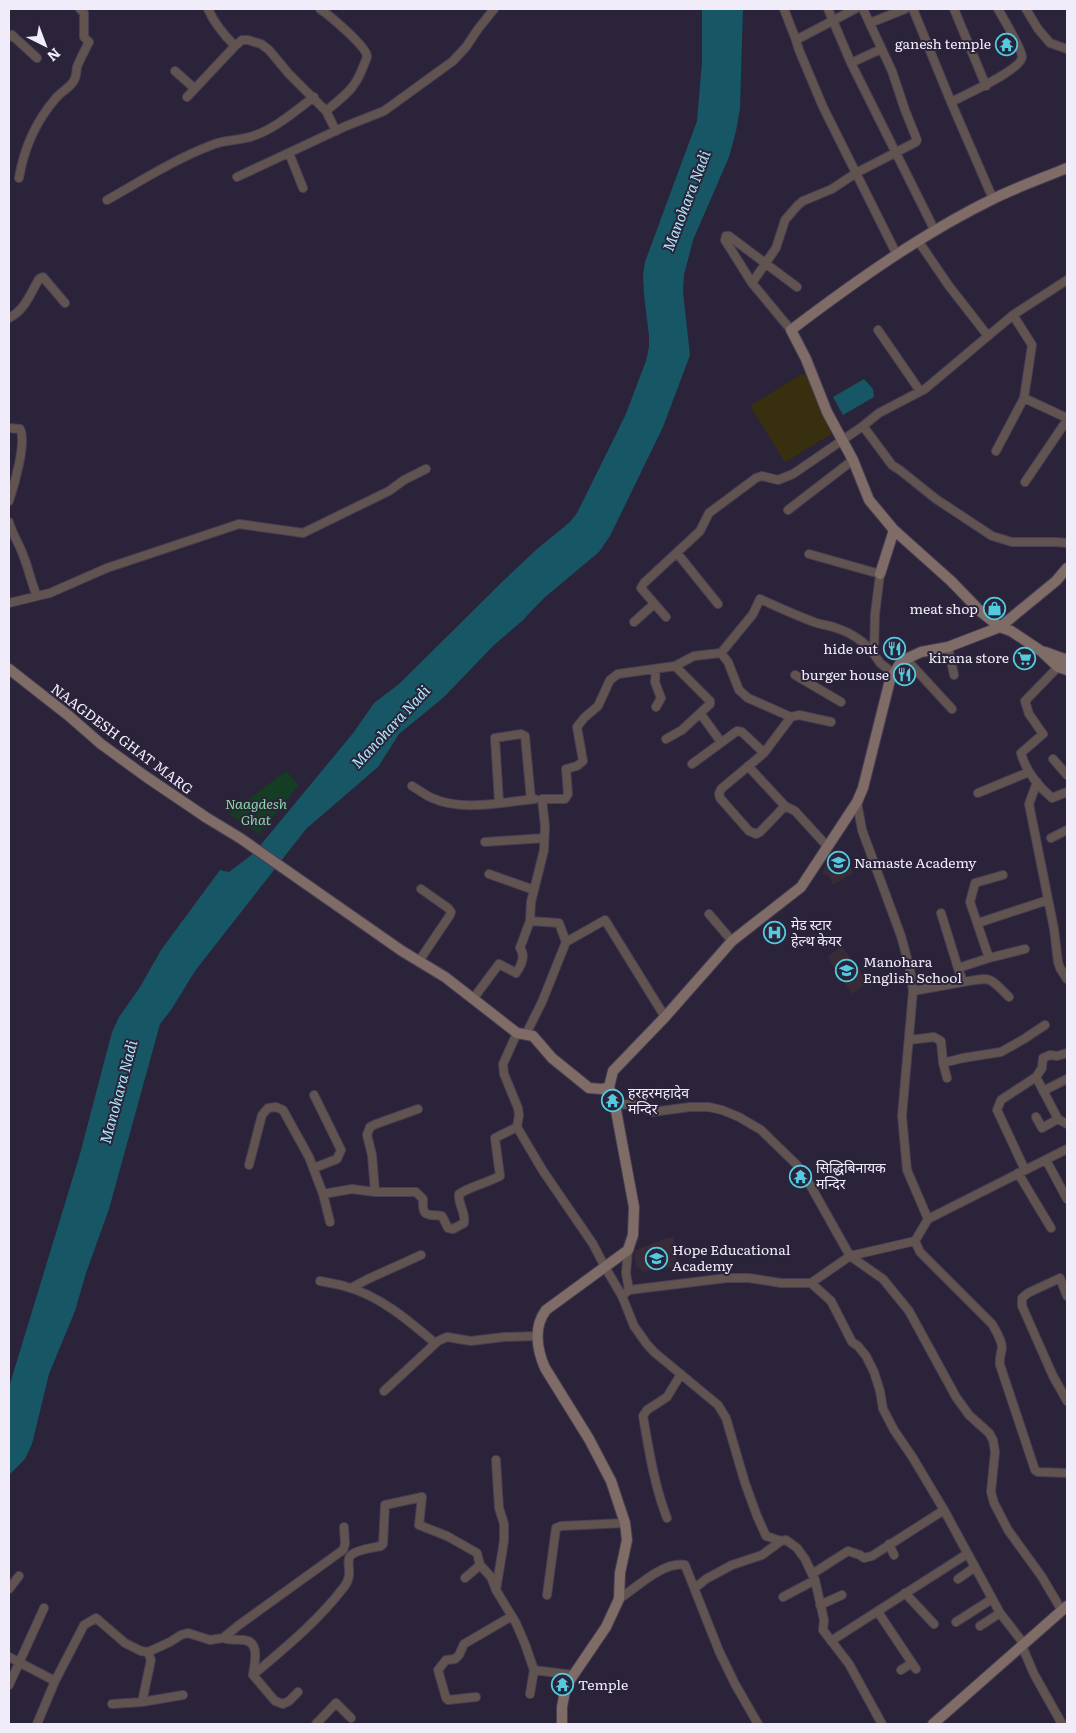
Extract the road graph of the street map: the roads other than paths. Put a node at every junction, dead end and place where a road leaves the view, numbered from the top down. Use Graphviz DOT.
graph roads {
  1 [pos="80,9"];
  2 [pos="208,9"];
  3 [pos="320,9"];
  4 [pos="493,9"];
  5 [pos="784,9"];
  6 [pos="828,9"];
  7 [pos="855,9"];
  8 [pos="863,9"];
  9 [pos="905,9"];
  10 [pos="913,9"];
  11 [pos="954,9"];
  12 [pos="998,9"];
  13 [pos="1026,9"];
  14 [pos="832,20"];
  15 [pos="870,23"];
  16 [pos="9,37"];
  17 [pos="796,40"];
  18 [pos="235,46"];
  19 [pos="881,49"];
  20 [pos="1067,49"];
  21 [pos="37,58"];
  22 [pos="851,63"];
  23 [pos="175,71"];
  24 [pos="986,86"];
  25 [pos="194,88"];
  26 [pos="187,97"];
  27 [pos="314,97"];
  28 [pos="951,102"];
  29 [pos="326,111"];
  30 [pos="336,131"];
  31 [pos="289,153"];
  32 [pos="895,153"];
  33 [pos="1067,168"];
  34 [pos="856,173"];
  35 [pos="237,177"];
  36 [pos="19,178"];
  37 [pos="303,188"];
  38 [pos="993,199"];
  39 [pos="107,200"];
  40 [pos="935,232"];
  41 [pos="919,242"];
  42 [pos="897,255"];
  43 [pos="767,264"];
  44 [pos="1067,280"];
  45 [pos="752,284"];
  46 [pos="797,287"];
  47 [pos="65,303"];
  48 [pos="1013,315"];
  49 [pos="9,318"];
  50 [pos="791,330"];
  51 [pos="878,330"];
  52 [pos="988,336"];
  53 [pos="920,391"];
  54 [pos="1024,398"];
  55 [pos="1067,419"];
  56 [pos="863,426"];
  57 [pos="9,428"];
  58 [pos="842,439"];
  59 [pos="996,451"];
  60 [pos="853,460"];
  61 [pos="426,469"];
  62 [pos="1025,482"];
  63 [pos="9,501"];
  64 [pos="788,510"];
  65 [pos="9,522"];
  66 [pos="894,530"];
  67 [pos="1067,543"];
  68 [pos="677,553"];
  69 [pos="809,554"];
  70 [pos="1067,568"];
  71 [pos="880,574"];
  72 [pos="37,596"];
  73 [pos="9,604"];
  74 [pos="654,604"];
  75 [pos="718,604"];
  76 [pos="666,617"];
  77 [pos="634,622"];
  78 [pos="1000,627"];
  79 [pos="948,647"];
  80 [pos="1042,651"];
  81 [pos="721,653"];
  82 [pos="874,654"];
  83 [pos="906,659"];
  84 [pos="1067,660"];
  85 [pos="675,666"];
  86 [pos="9,669"];
  87 [pos="656,669"];
  88 [pos="1065,670"];
  89 [pos="893,673"];
  90 [pos="795,675"];
  91 [pos="954,675"];
  92 [pos="841,702"];
  93 [pos="656,707"];
  94 [pos="952,709"];
  95 [pos="700,713"];
  96 [pos="790,717"];
  97 [pos="832,722"];
  98 [pos="666,739"];
  99 [pos="721,742"];
  100 [pos="764,753"];
  101 [pos="1052,760"];
  102 [pos="692,764"];
  103 [pos="748,766"];
  104 [pos="1029,772"];
  105 [pos="1067,775"];
  106 [pos="1037,782"];
  107 [pos="412,786"];
  108 [pos="1067,792"];
  109 [pos="978,793"];
  110 [pos="542,798"];
  111 [pos="531,799"];
  112 [pos="499,802"];
  113 [pos="857,802"];
  114 [pos="785,806"];
  115 [pos="1067,830"];
  116 [pos="544,838"];
  117 [pos="1051,838"];
  118 [pos="485,842"];
  119 [pos="826,846"];
  120 [pos="489,874"];
  121 [pos="1003,875"];
  122 [pos="420,890"];
  123 [pos="534,890"];
  124 [pos="1048,900"];
  125 [pos="941,913"];
  126 [pos="709,914"];
  127 [pos="530,921"];
  128 [pos="978,923"];
  129 [pos="566,942"];
  130 [pos="732,942"];
  131 [pos="1025,949"];
  132 [pos="989,958"];
  133 [pos="419,961"];
  134 [pos="958,968"];
  135 [pos="1067,979"];
  136 [pos="963,982"];
  137 [pos="913,991"];
  138 [pos="1009,997"];
  139 [pos="473,999"];
  140 [pos="665,1017"];
  141 [pos="1045,1025"];
  142 [pos="522,1033"];
  143 [pos="909,1040"];
  144 [pos="1067,1053"];
  145 [pos="943,1063"];
  146 [pos="947,1078"];
  147 [pos="1036,1078"];
  148 [pos="1067,1079"];
  149 [pos="609,1087"];
  150 [pos="1043,1091"];
  151 [pos="314,1095"];
  152 [pos="615,1105"];
  153 [pos="418,1109"];
  154 [pos="1036,1117"];
  155 [pos="1058,1119"];
  156 [pos="1067,1124"];
  157 [pos="517,1127"];
  158 [pos="1065,1150"];
  159 [pos="1046,1160"];
  160 [pos="1067,1160"];
  161 [pos="248,1165"];
  162 [pos="314,1168"];
  163 [pos="1022,1171"];
  164 [pos="375,1192"];
  165 [pos="323,1194"];
  166 [pos="1067,1200"];
  167 [pos="928,1220"];
  168 [pos="330,1222"];
  169 [pos="1051,1228"];
  170 [pos="915,1241"];
  171 [pos="628,1250"];
  172 [pos="421,1255"];
  173 [pos="850,1256"];
  174 [pos="605,1267"];
  175 [pos="1064,1277"];
  176 [pos="320,1281"];
  177 [pos="811,1283"];
  178 [pos="351,1288"];
  179 [pos="626,1293"];
  180 [pos="1067,1296"];
  181 [pos="538,1336"];
  182 [pos="435,1343"];
  183 [pos="681,1374"];
  184 [pos="384,1391"];
  185 [pos="1067,1401"];
  186 [pos="496,1460"];
  187 [pos="1067,1472"];
  188 [pos="944,1510"];
  189 [pos="667,1518"];
  190 [pos="625,1523"];
  191 [pos="344,1527"];
  192 [pos="781,1541"];
  193 [pos="889,1544"];
  194 [pos="343,1550"];
  195 [pos="967,1554"];
  196 [pos="894,1555"];
  197 [pos="349,1557"];
  198 [pos="480,1565"];
  199 [pos="975,1567"];
  200 [pos="19,1576"];
  201 [pos="814,1577"];
  202 [pos="465,1578"];
  203 [pos="958,1579"];
  204 [pos="695,1588"];
  205 [pos="9,1590"];
  206 [pos="496,1590"];
  207 [pos="905,1593"];
  208 [pos="842,1594"];
  209 [pos="547,1595"];
  210 [pos="783,1597"];
  211 [pos="619,1598"];
  212 [pos="992,1599"];
  213 [pos="833,1600"];
  214 [pos="820,1604"];
  215 [pos="44,1608"];
  216 [pos="836,1608"];
  217 [pos="1065,1609"];
  218 [pos="878,1612"];
  219 [pos="1000,1613"];
  220 [pos="512,1616"];
  221 [pos="956,1622"];
  222 [pos="934,1624"];
  223 [pos="980,1626"];
  224 [pos="223,1638"];
  225 [pos="831,1641"];
  226 [pos="1023,1645"];
  227 [pos="148,1652"];
  228 [pos="9,1657"];
  229 [pos="19,1662"];
  230 [pos="534,1670"];
  231 [pos="901,1670"];
  232 [pos="573,1675"];
  233 [pos="253,1676"];
  234 [pos="55,1681"];
  235 [pos="9,1685"];
  236 [pos="298,1692"];
  237 [pos="530,1694"];
  238 [pos="183,1695"];
  239 [pos="476,1696"];
  240 [pos="142,1702"];
  241 [pos="112,1704"];
  242 [pos="351,1718"];
  243 [pos="37,1724"];
  244 [pos="316,1724"];
  245 [pos="562,1724"];
  246 [pos="758,1724"];
  247 [pos="882,1724"];
  248 [pos="933,1724"];
  249 [pos="1062,1724"];
  1 -- 36 [label="street"];
  2 -- 18 [label="street"];
  3 -- 29 [label="street"];
  4 -- 30 [label="street"];
  5 -- 17 [label="street"];
  6 -- 14 [label="street"];
  7 -- 14 [label="street"];
  8 -- 15 [label="street"];
  9 -- 15 [label="street"];
  10 -- 28 [label="street"];
  11 -- 24 [label="street"];
  12 -- 24 [label="street"];
  13 -- 20 [label="street"];
  14 -- 17 [label="street"];
  14 -- 22 [label="street"];
  15 -- 19 [label="street"];
  16 -- 21 [label="street"];
  17 -- 34 [label="street"];
  18 -- 25 [label="street"];
  18 -- 27 [label="street"];
  19 -- 22 [label="street"];
  19 -- 32 [label="street"];
  22 -- 32 [label="street"];
  23 -- 25 [label="street"];
  24 -- 28 [label="street"];
  25 -- 26 [label="street"];
  27 -- 29 [label="street"];
  27 -- 39 [label="street"];
  28 -- 38 [label="street"];
  29 -- 30 [label="street"];
  30 -- 31 [label="street"];
  31 -- 35 [label="street"];
  31 -- 37 [label="street"];
  32 -- 34 [label="street"];
  32 -- 40 [label="street"];
  33 -- 38 [label="street"];
  34 -- 42 [label="street"];
  34 -- 43 [label="street"];
  38 -- 40 [label="street"];
  40 -- 41 [label="street"];
  41 -- 42 [label="street"];
  41 -- 52 [label="street"];
  42 -- 50 [label="street"];
  43 -- 45 [label="street"];
  43 -- 45 [label="street"];
  43 -- 46 [label="street"];
  44 -- 48 [label="street"];
  45 -- 50 [label="street"];
  47 -- 49 [label="street"];
  48 -- 52 [label="street"];
  48 -- 54 [label="street"];
  50 -- 58 [label="street"];
  51 -- 53 [label="street"];
  52 -- 53 [label="street"];
  53 -- 56 [label="street"];
  54 -- 55 [label="street"];
  54 -- 59 [label="street"];
  55 -- 62 [label="street"];
  56 -- 58 [label="street"];
  56 -- 67 [label="street"];
  57 -- 63 [label="street"];
  58 -- 60 [label="street"];
  58 -- 68 [label="street"];
  60 -- 64 [label="street"];
  60 -- 66 [label="street"];
  61 -- 72 [label="street"];
  65 -- 72 [label="street"];
  66 -- 71 [label="street"];
  66 -- 78 [label="street"];
  68 -- 74 [label="street"];
  68 -- 75 [label="street"];
  69 -- 71 [label="street"];
  70 -- 78 [label="street"];
  71 -- 82 [label="street"];
  72 -- 73 [label="street"];
  74 -- 76 [label="street"];
  74 -- 77 [label="street"];
  78 -- 79 [label="street"];
  78 -- 80 [label="street"];
  79 -- 83 [label="street"];
  79 -- 91 [label="street"];
  80 -- 84 [label="street"];
  80 -- 88 [label="street"];
  81 -- 82 [label="street"];
  81 -- 85 [label="street"];
  81 -- 96 [label="street"];
  82 -- 89 [label="street"];
  83 -- 89 [label="street"];
  83 -- 94 [label="street"];
  85 -- 87 [label="street"];
  85 -- 95 [label="street"];
  86 -- 133 [label="street, NAAGDESH GHAT MARG"];
  87 -- 93 [label="street"];
  87 -- 110 [label="street"];
  88 -- 104 [label="street"];
  89 -- 113 [label="street"];
  90 -- 92 [label="street"];
  95 -- 98 [label="street"];
  95 -- 99 [label="street"];
  96 -- 97 [label="street"];
  96 -- 100 [label="street"];
  99 -- 100 [label="street"];
  99 -- 102 [label="street"];
  100 -- 103 [label="street"];
  101 -- 105 [label="street"];
  103 -- 114 [label="street"];
  103 -- 114 [label="street"];
  104 -- 106 [label="street"];
  104 -- 109 [label="street"];
  106 -- 108 [label="street"];
  106 -- 124 [label="street"];
  107 -- 112 [label="street"];
  110 -- 111 [label="street"];
  110 -- 116 [label="street"];
  111 -- 112 [label="street"];
  111 -- 112 [label="street"];
  113 -- 119 [label="street"];
  113 -- 137 [label="street"];
  114 -- 119 [label="street"];
  115 -- 117 [label="street"];
  116 -- 118 [label="street"];
  116 -- 123 [label="street"];
  119 -- 130 [label="street"];
  120 -- 123 [label="street"];
  121 -- 128 [label="street"];
  122 -- 133 [label="street"];
  123 -- 127 [label="street"];
  124 -- 128 [label="street"];
  124 -- 135 [label="street"];
  125 -- 134 [label="street"];
  126 -- 130 [label="street"];
  127 -- 129 [label="street"];
  127 -- 139 [label="street"];
  128 -- 132 [label="street"];
  129 -- 140 [label="street"];
  129 -- 142 [label="street"];
  130 -- 140 [label="street"];
  131 -- 132 [label="street"];
  132 -- 134 [label="street"];
  133 -- 139 [label="street, NAAGDESH GHAT MARG"];
  134 -- 136 [label="street"];
  136 -- 137 [label="street"];
  136 -- 138 [label="street"];
  137 -- 143 [label="street"];
  139 -- 142 [label="street, NAAGDESH GHAT MARG"];
  140 -- 149 [label="street"];
  141 -- 145 [label="street"];
  142 -- 149 [label="street, NAAGDESH GHAT MARG"];
  142 -- 157 [label="street"];
  143 -- 145 [label="street"];
  143 -- 167 [label="street"];
  144 -- 147 [label="street"];
  145 -- 146 [label="street"];
  147 -- 150 [label="street"];
  147 -- 163 [label="street"];
  148 -- 150 [label="street"];
  149 -- 152 [label="street"];
  150 -- 155 [label="street"];
  151 -- 162 [label="street"];
  152 -- 171 [label="street"];
  152 -- 173 [label="street"];
  153 -- 164 [label="street"];
  154 -- 155 [label="street"];
  155 -- 156 [label="street"];
  157 -- 164 [label="street"];
  157 -- 174 [label="street"];
  158 -- 159 [label="street"];
  158 -- 160 [label="street"];
  159 -- 163 [label="street"];
  159 -- 166 [label="street"];
  161 -- 162 [label="street"];
  162 -- 165 [label="street"];
  163 -- 167 [label="street"];
  163 -- 169 [label="street"];
  164 -- 165 [label="street"];
  165 -- 168 [label="street"];
  167 -- 170 [label="street"];
  170 -- 173 [label="street"];
  170 -- 187 [label="street"];
  171 -- 174 [label="street"];
  171 -- 179 [label="street"];
  172 -- 178 [label="street"];
  173 -- 177 [label="street"];
  173 -- 217 [label="street"];
  174 -- 179 [label="street"];
  174 -- 181 [label="street"];
  175 -- 180 [label="street"];
  175 -- 185 [label="street"];
  176 -- 178 [label="street"];
  177 -- 179 [label="street"];
  177 -- 188 [label="street"];
  178 -- 182 [label="street"];
  179 -- 183 [label="street"];
  181 -- 182 [label="street"];
  181 -- 190 [label="street"];
  182 -- 184 [label="street"];
  183 -- 189 [label="street"];
  183 -- 192 [label="street"];
  186 -- 206 [label="street"];
  188 -- 193 [label="street"];
  188 -- 195 [label="street"];
  190 -- 209 [label="street"];
  190 -- 211 [label="street"];
  191 -- 194 [label="street"];
  192 -- 201 [label="street"];
  192 -- 204 [label="street"];
  193 -- 196 [label="street"];
  193 -- 201 [label="street"];
  194 -- 197 [label="street"];
  194 -- 224 [label="street"];
  195 -- 199 [label="street"];
  195 -- 207 [label="street"];
  197 -- 198 [label="street"];
  197 -- 233 [label="street"];
  198 -- 202 [label="street"];
  198 -- 206 [label="street"];
  199 -- 203 [label="street"];
  199 -- 212 [label="street"];
  200 -- 205 [label="street"];
  201 -- 210 [label="street"];
  201 -- 214 [label="street"];
  204 -- 211 [label="street"];
  204 -- 246 [label="street"];
  206 -- 220 [label="street"];
  207 -- 218 [label="street"];
  207 -- 222 [label="street"];
  208 -- 213 [label="street"];
  211 -- 232 [label="street"];
  212 -- 219 [label="street"];
  212 -- 221 [label="street"];
  213 -- 214 [label="street"];
  213 -- 216 [label="street"];
  214 -- 225 [label="street"];
  215 -- 229 [label="street"];
  217 -- 226 [label="street"];
  218 -- 225 [label="street"];
  218 -- 231 [label="street"];
  219 -- 223 [label="street"];
  219 -- 226 [label="street"];
  220 -- 230 [label="street"];
  220 -- 239 [label="street"];
  224 -- 227 [label="street"];
  224 -- 233 [label="street"];
  225 -- 247 [label="street"];
  226 -- 248 [label="street"];
  226 -- 249 [label="street"];
  227 -- 234 [label="street"];
  227 -- 240 [label="street"];
  228 -- 229 [label="street"];
  229 -- 234 [label="street"];
  229 -- 235 [label="street"];
  230 -- 232 [label="street"];
  230 -- 237 [label="street"];
  232 -- 245 [label="street"];
  233 -- 236 [label="street"];
  234 -- 243 [label="street"];
  238 -- 240 [label="street"];
  240 -- 241 [label="street"];
  242 -- 244 [label="street"];
}
